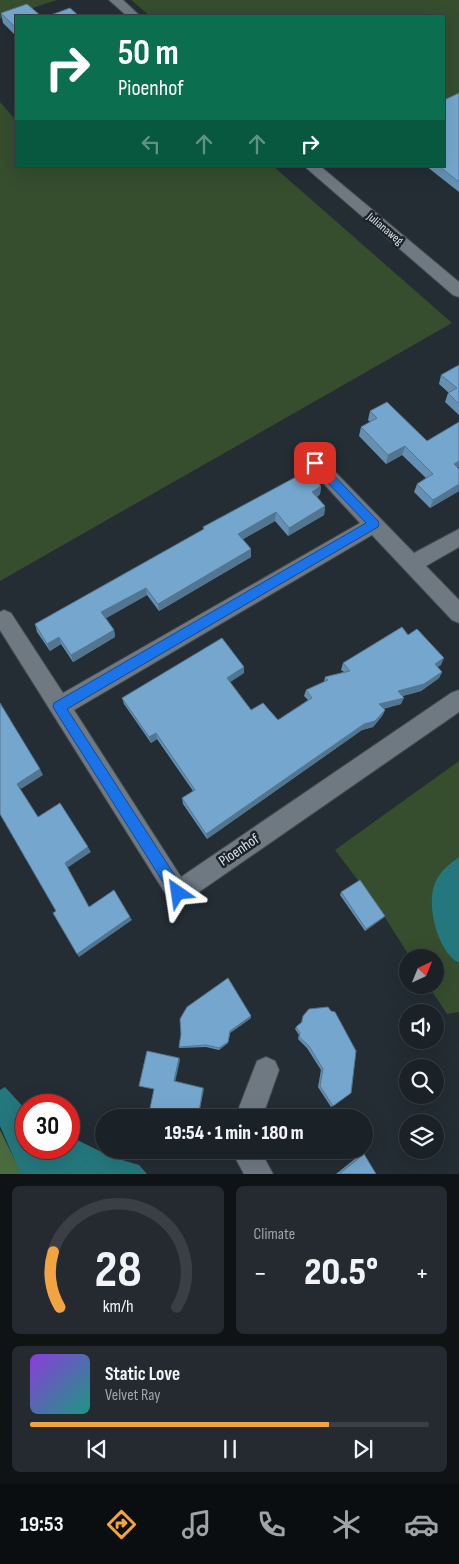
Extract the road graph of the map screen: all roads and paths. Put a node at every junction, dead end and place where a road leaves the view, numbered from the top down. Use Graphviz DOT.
graph roads {
  1 [pos="115,0"];
  2 [pos="133,15"];
  3 [pos="312,167"];
  4 [pos="459,291"];
  5 [pos="304,451"];
  6 [pos="374,524"];
  7 [pos="459,537"];
  8 [pos="413,564"];
  9 [pos="459,614"];
  10 [pos="4,619"];
  11 [pos="459,700"];
  12 [pos="59,707"];
  13 [pos="266,1070"];
  14 [pos="251,1109"];
  15 [pos="250,1159"];
  16 [pos="259,1174"];
  1 -- 2 [label="street"];
  3 -- 4 [label="street, Julianaweg"];
  5 -- 6 [label="street"];
  6 -- 8 [label="street"];
  6 -- 12 [label="street"];
  7 -- 8 [label="street"];
  8 -- 9 [label="street"];
  10 -- 12 [label="street, Pioenhof"];
  11 -- 12 [label="street, Pioenhof"];
  13 -- 14 [label="street"];
  15 -- 16 [label="street"];
}
